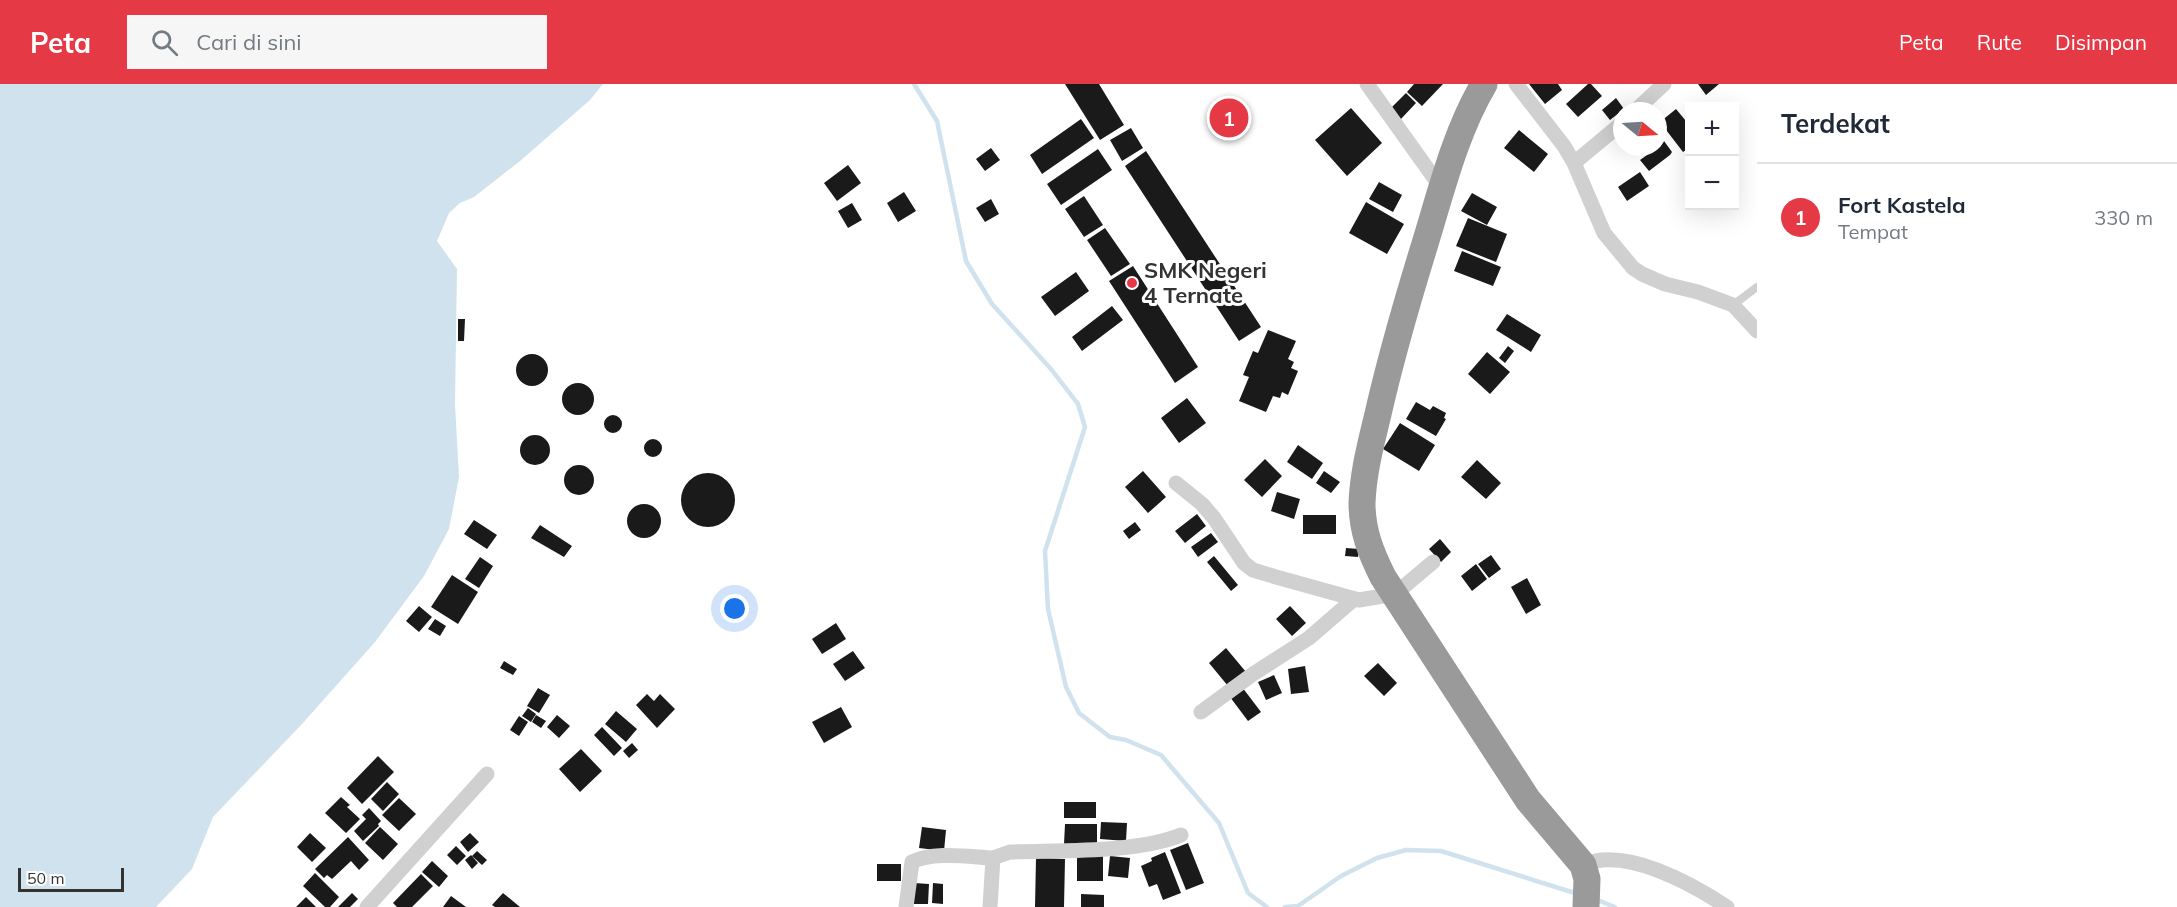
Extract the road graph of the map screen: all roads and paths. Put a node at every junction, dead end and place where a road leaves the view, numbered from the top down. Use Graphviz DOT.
graph roads {
  1 [pos="1367,84"];
  2 [pos="1484,84"];
  3 [pos="1516,84"];
  4 [pos="1664,84"];
  5 [pos="1645,102"];
  6 [pos="1613,132"];
  7 [pos="1574,163"];
  8 [pos="1442,189"];
  9 [pos="1757,288"];
  10 [pos="1733,305"];
  11 [pos="1757,331"];
  12 [pos="1176,483"];
  13 [pos="1433,562"];
  14 [pos="1395,594"];
  15 [pos="1354,598"];
  16 [pos="1201,712"];
  17 [pos="487,774"];
  18 [pos="1181,835"];
  19 [pos="993,858"];
  20 [pos="1585,872"];
  21 [pos="1587,906"];
  22 [pos="367,907"];
  23 [pos="906,907"];
  24 [pos="990,907"];
  25 [pos="1727,907"];
  1 -- 8 [label="street"];
  2 -- 8 [label="highway"];
  3 -- 7 [label="street"];
  4 -- 5 [label="street"];
  6 -- 7 [label="street"];
  7 -- 10 [label="street"];
  8 -- 14 [label="highway"];
  9 -- 10 [label="lane"];
  10 -- 11 [label="street"];
  12 -- 15 [label="street"];
  13 -- 14 [label="street"];
  14 -- 15 [label="street"];
  14 -- 20 [label="highway"];
  15 -- 16 [label="street"];
  17 -- 22 [label="street"];
  18 -- 19 [label="street"];
  19 -- 23 [label="street"];
  19 -- 24 [label="street"];
  20 -- 21 [label="highway"];
  20 -- 25 [label="street"];
}
